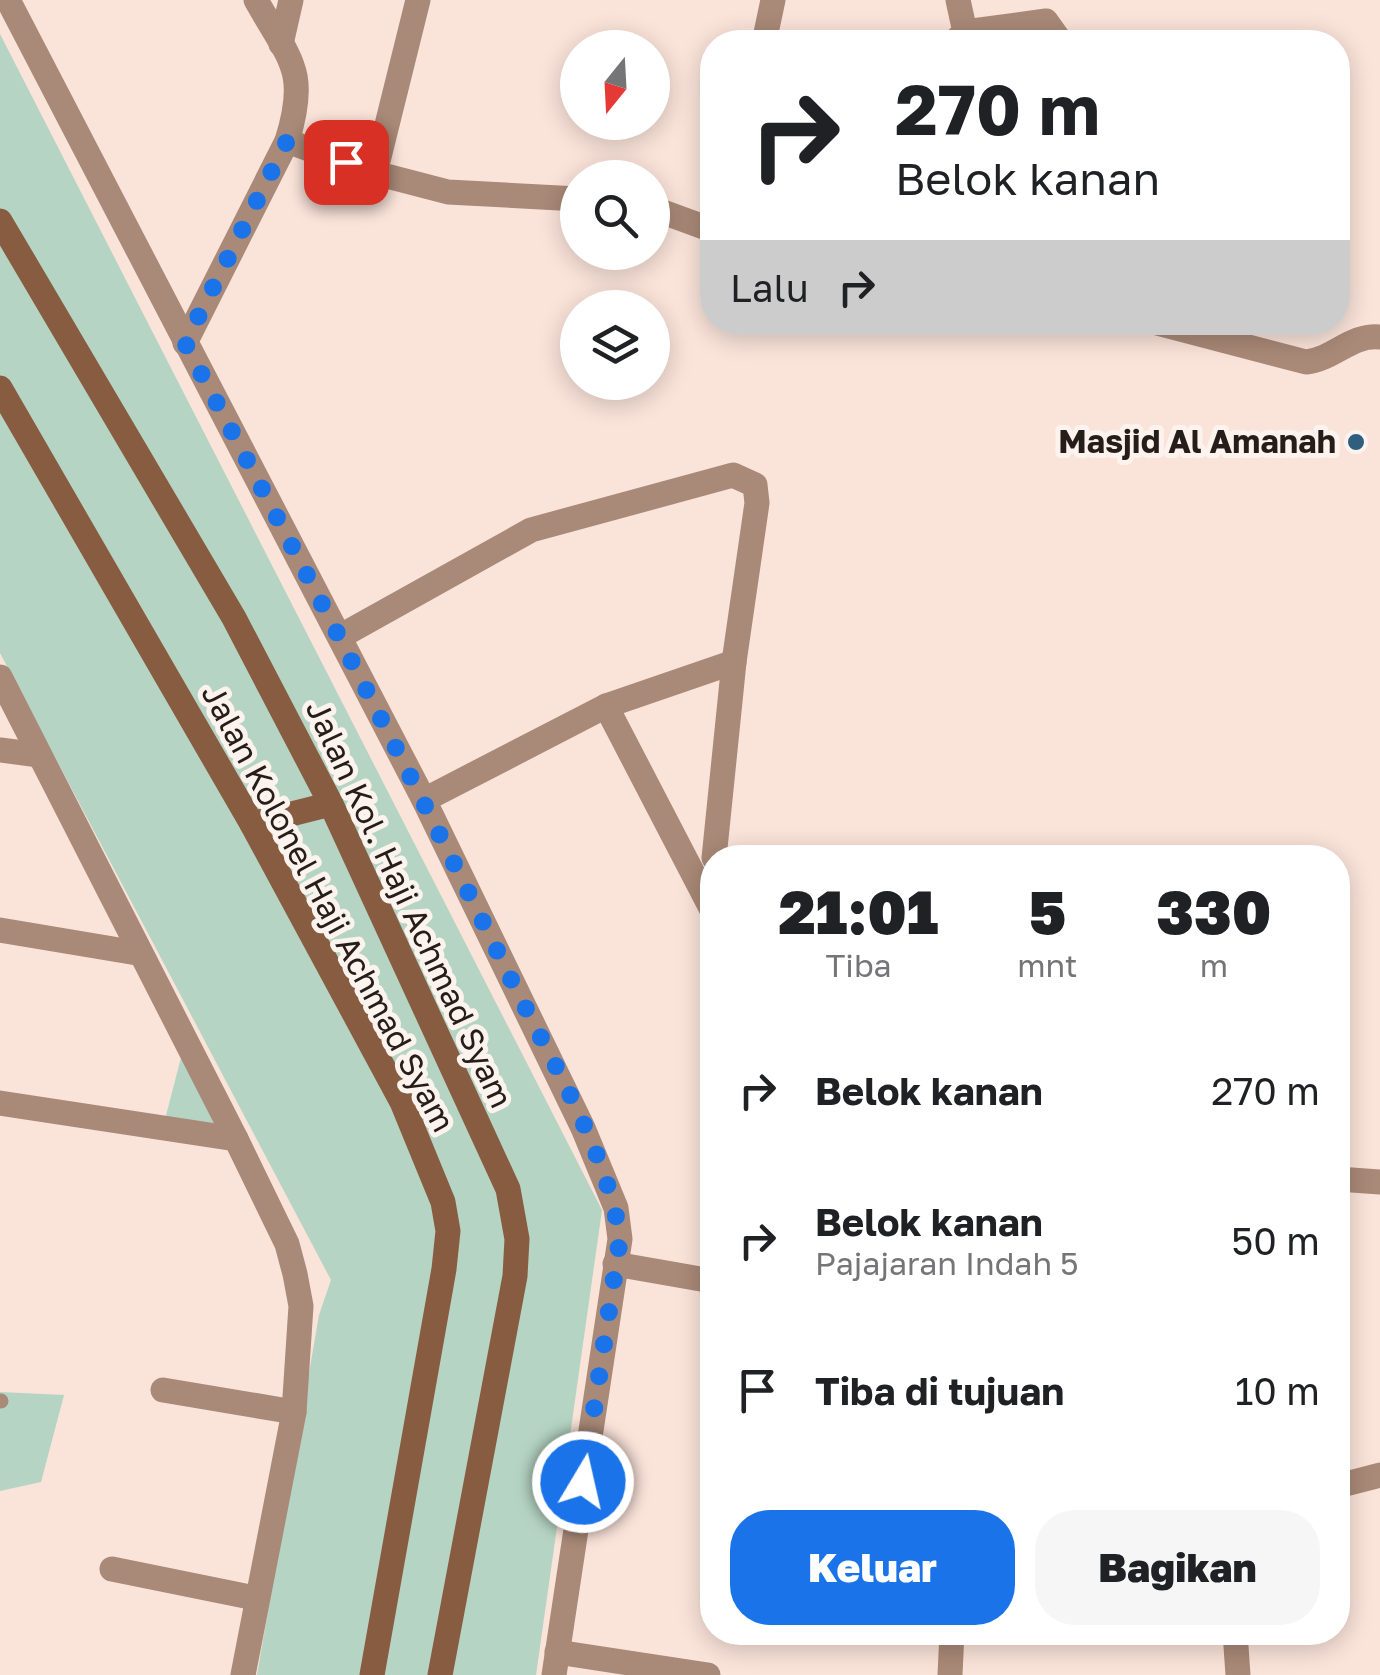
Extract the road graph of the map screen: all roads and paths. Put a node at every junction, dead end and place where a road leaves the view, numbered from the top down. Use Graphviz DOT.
graph roads {
  1 [pos="8,0"];
  2 [pos="256,0"];
  3 [pos="291,0"];
  4 [pos="418,0"];
  5 [pos="773,0"];
  6 [pos="958,0"];
  7 [pos="766,30"];
  8 [pos="960,30"];
  9 [pos="1000,30"];
  10 [pos="1052,30"];
  11 [pos="281,44"];
  12 [pos="287,141"];
  13 [pos="375,173"];
  14 [pos="560,198"];
  15 [pos="670,215"];
  16 [pos="0,221"];
  17 [pos="700,226"];
  18 [pos="1203,335"];
  19 [pos="1380,337"];
  20 [pos="185,343"];
  21 [pos="0,388"];
  22 [pos="341,636"];
  23 [pos="734,662"];
  24 [pos="0,677"];
  25 [pos="606,706"];
  26 [pos="0,750"];
  27 [pos="39,756"];
  28 [pos="424,800"];
  29 [pos="331,804"];
  30 [pos="252,824"];
  31 [pos="715,845"];
  32 [pos="700,885"];
  33 [pos="0,930"];
  34 [pos="138,953"];
  35 [pos="0,1103"];
  36 [pos="236,1139"];
  37 [pos="1350,1180"];
  38 [pos="1380,1182"];
  39 [pos="615,1264"];
  40 [pos="700,1279"];
  41 [pos="163,1390"];
  42 [pos="294,1412"];
  43 [pos="1380,1475"];
  44 [pos="1350,1483"];
  45 [pos="112,1569"];
  46 [pos="255,1598"];
  47 [pos="951,1645"];
  48 [pos="1236,1645"];
  49 [pos="556,1664"];
  50 [pos="243,1675"];
  51 [pos="372,1675"];
  52 [pos="440,1675"];
  53 [pos="708,1675"];
  54 [pos="950,1675"];
  55 [pos="1238,1675"];
  1 -- 20 [label="street"];
  2 -- 11 [label="street"];
  3 -- 11 [label="street"];
  4 -- 13 [label="street"];
  5 -- 7 [label="street"];
  6 -- 8 [label="street"];
  9 -- 10 [label="street"];
  11 -- 12 [label="street"];
  12 -- 13 [label="street"];
  12 -- 20 [label="street"];
  13 -- 14 [label="street"];
  15 -- 17 [label="street"];
  16 -- 29 [label="main road, Jalan Kol. Haji Achmad Syam"];
  18 -- 19 [label="street"];
  20 -- 22 [label="street"];
  21 -- 30 [label="main road, Jalan Kolonel Haji Achmad Syam"];
  22 -- 23 [label="street"];
  22 -- 28 [label="street"];
  23 -- 25 [label="street"];
  23 -- 31 [label="street"];
  24 -- 27 [label="street"];
  25 -- 28 [label="street"];
  25 -- 32 [label="street"];
  26 -- 27 [label="street"];
  27 -- 34 [label="street"];
  28 -- 39 [label="street"];
  29 -- 30 [label="main road"];
  29 -- 52 [label="main road, Jalan Kol. Haji Achmad Syam"];
  30 -- 51 [label="main road, Jalan Kolonel Haji Achmad Syam"];
  33 -- 34 [label="street"];
  34 -- 36 [label="street"];
  35 -- 36 [label="street"];
  36 -- 42 [label="street"];
  37 -- 38 [label="street"];
  39 -- 40 [label="street"];
  39 -- 49 [label="street"];
  41 -- 42 [label="street"];
  42 -- 46 [label="street"];
  43 -- 44 [label="street"];
  45 -- 46 [label="street"];
  46 -- 50 [label="street"];
  47 -- 54 [label="street"];
  48 -- 55 [label="street"];
  49 -- 53 [label="street"];
}
